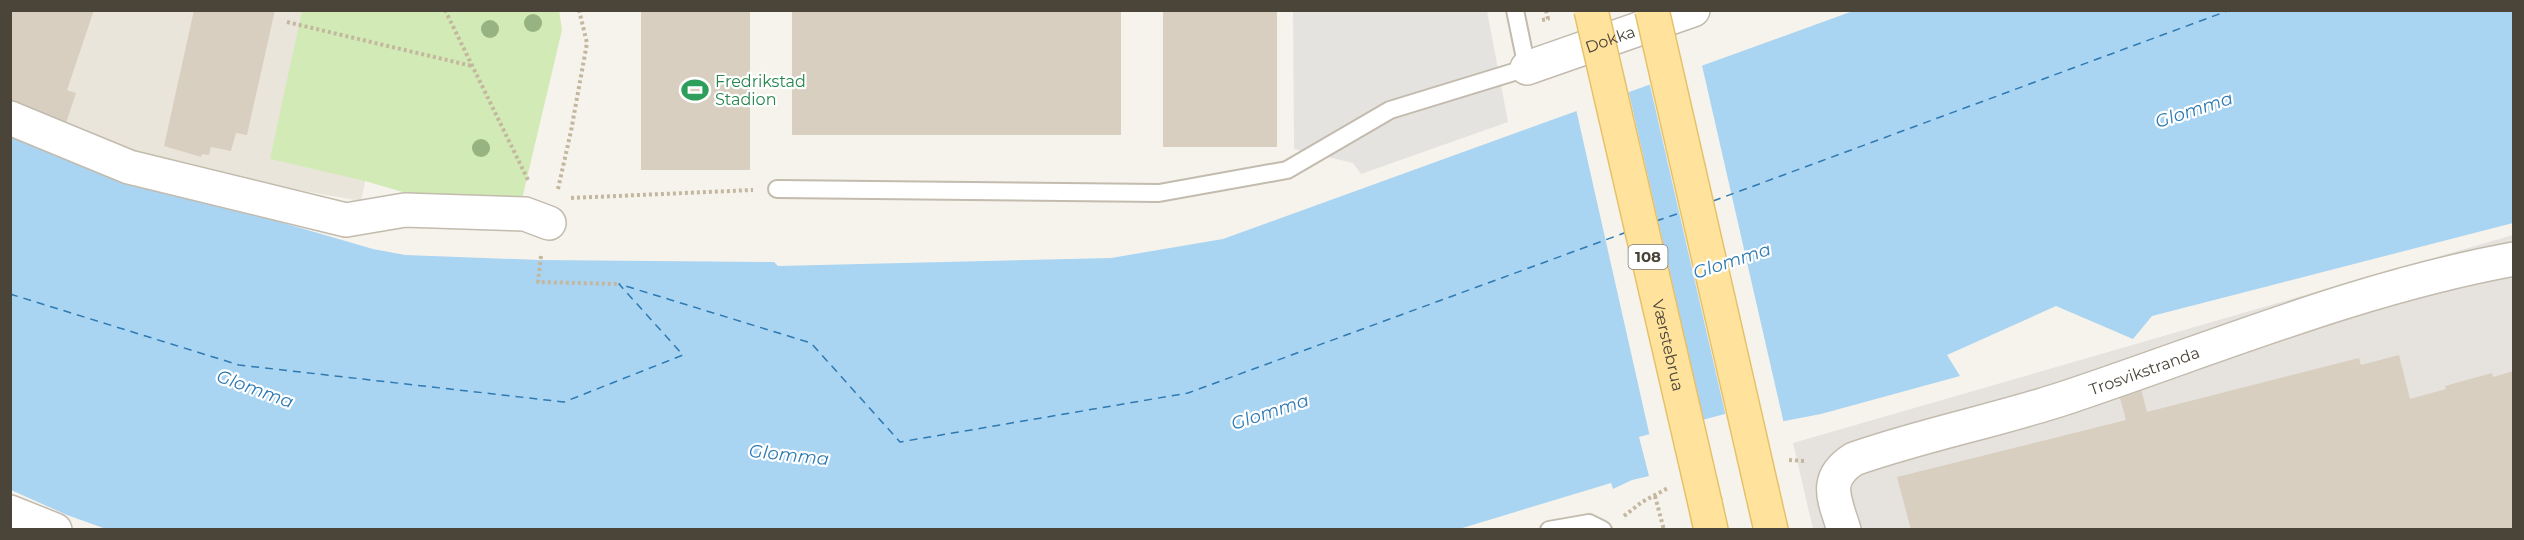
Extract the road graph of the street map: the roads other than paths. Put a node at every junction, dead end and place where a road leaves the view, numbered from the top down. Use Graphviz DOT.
graph roads {
  1 [pos="1515,10"];
  2 [pos="1591,10"];
  3 [pos="1652,10"];
  4 [pos="1693,10"];
  5 [pos="1527,68"];
  6 [pos="10,118"];
  7 [pos="777,189"];
  8 [pos="557,207"];
  9 [pos="2514,259"];
  10 [pos="10,512"];
  11 [pos="1708,516"];
  12 [pos="55,530"];
  13 [pos="1549,530"];
  14 [pos="1603,530"];
  15 [pos="1771,530"];
  16 [pos="1844,530"];
  1 -- 5 [label="lane"];
  2 -- 11 [label="main road, Værstebrua / 108, bridge"];
  3 -- 15 [label="main road, bridge"];
  4 -- 5 [label="street, Dokka"];
  5 -- 7 [label="lane"];
  6 -- 8 [label="street"];
  9 -- 16 [label="street, Trosvikstranda"];
  10 -- 12 [label="street"];
  13 -- 14 [label="lane"];
}
